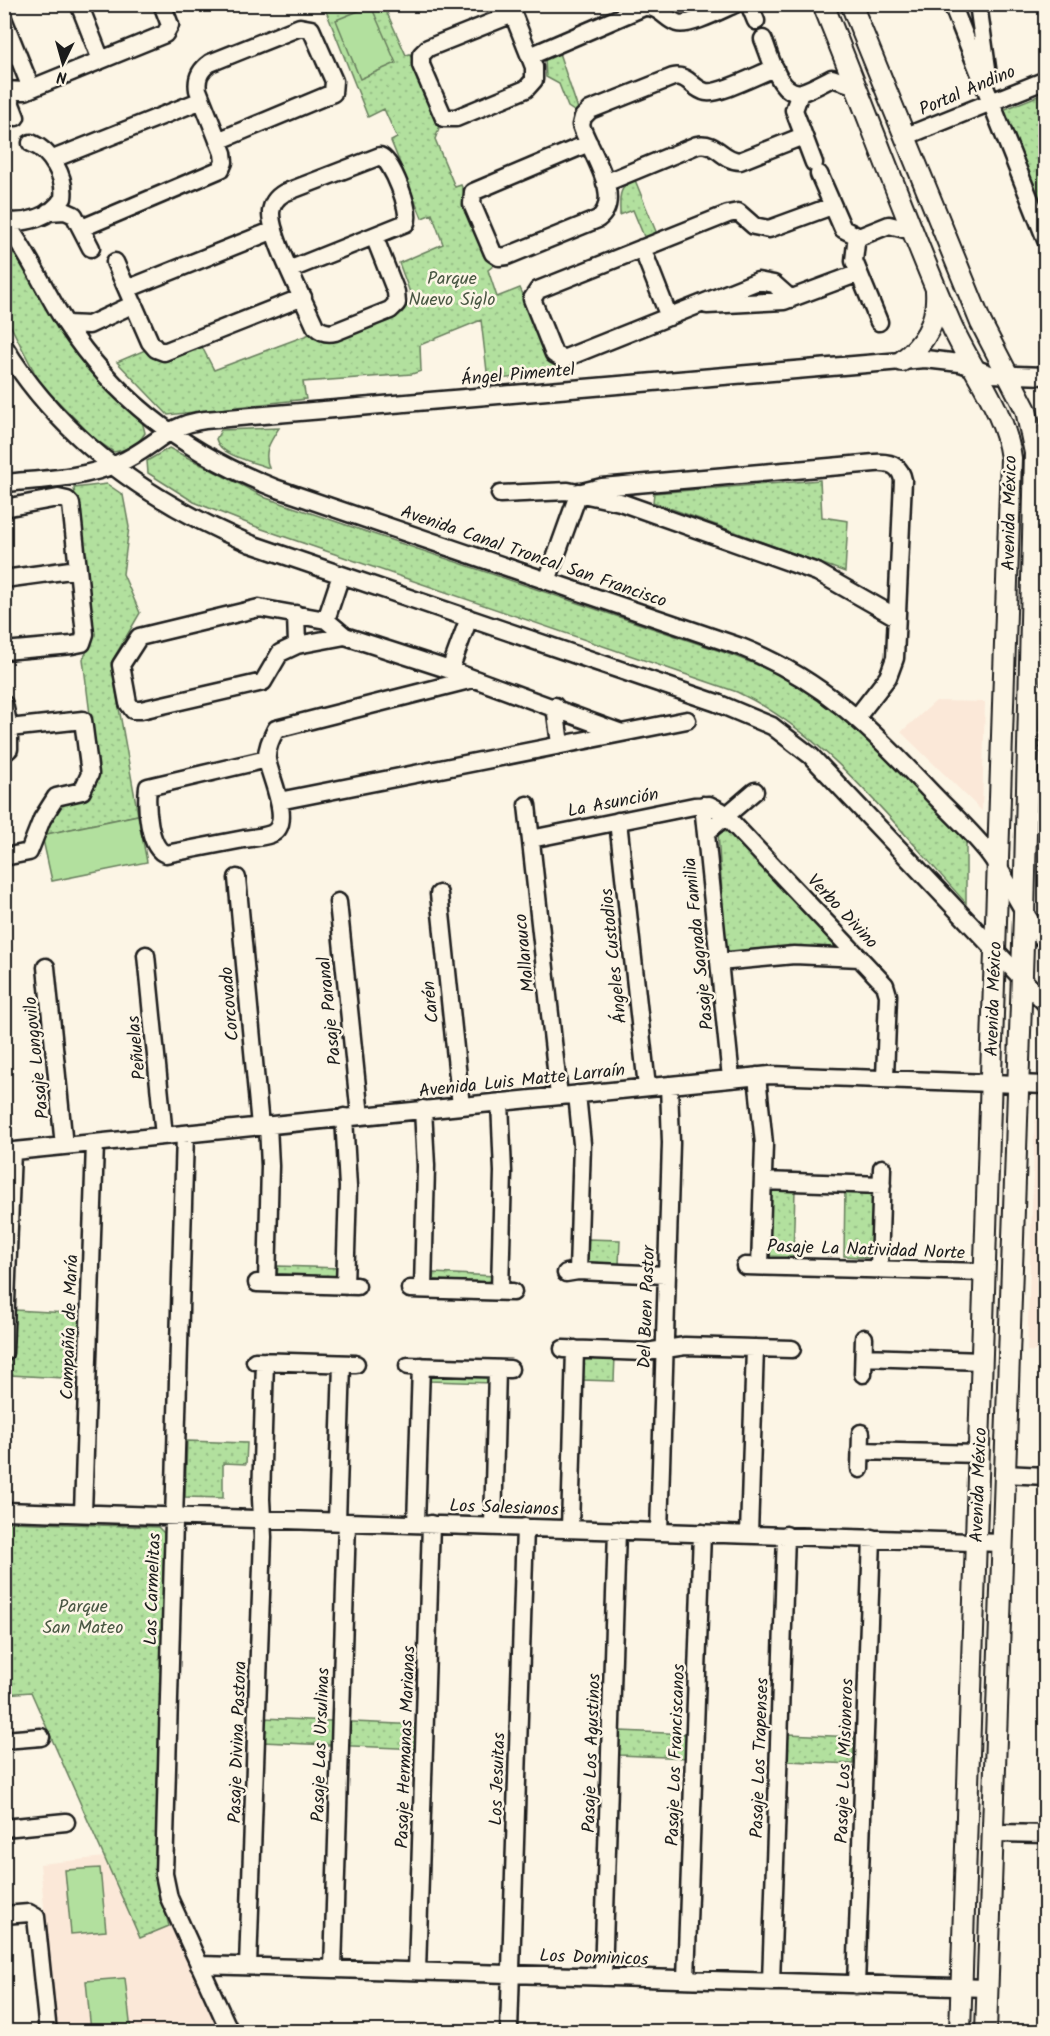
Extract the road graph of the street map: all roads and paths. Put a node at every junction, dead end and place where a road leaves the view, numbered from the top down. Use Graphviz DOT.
graph roads {
  1 [pos="80,4"];
  2 [pos="162,4"];
  3 [pos="735,4"];
  4 [pos="749,4"];
  5 [pos="823,4"];
  6 [pos="851,4"];
  7 [pos="952,4"];
  8 [pos="978,4"];
  9 [pos="511,9"];
  10 [pos="4,21"];
  11 [pos="756,21"];
  12 [pos="763,39"];
  13 [pos="841,50"];
  14 [pos="530,56"];
  15 [pos="100,60"];
  16 [pos="775,68"];
  17 [pos="832,78"];
  18 [pos="1046,80"];
  19 [pos="856,86"];
  20 [pos="31,88"];
  21 [pos="5,91"];
  22 [pos="800,93"];
  23 [pos="202,100"];
  24 [pos="991,102"];
  25 [pos="16,117"];
  26 [pos="803,136"];
  27 [pos="904,137"];
  28 [pos="218,141"];
  29 [pos="31,143"];
  30 [pos="589,143"];
  31 [pos="53,159"];
  32 [pos="605,183"];
  33 [pos="898,195"];
  34 [pos="832,206"];
  35 [pos="48,212"];
  36 [pos="4,221"];
  37 [pos="30,221"];
  38 [pos="889,225"];
  39 [pos="82,228"];
  40 [pos="274,230"];
  41 [pos="913,231"];
  42 [pos="374,236"];
  43 [pos="860,237"];
  44 [pos="1046,240"];
  45 [pos="21,244"];
  46 [pos="91,248"];
  47 [pos="642,248"];
  48 [pos="115,262"];
  49 [pos="291,269"];
  50 [pos="859,273"];
  51 [pos="936,288"];
  52 [pos="127,289"];
  53 [pos="303,297"];
  54 [pos="791,299"];
  55 [pos="134,304"];
  56 [pos="697,305"];
  57 [pos="669,317"];
  58 [pos="879,322"];
  59 [pos="66,324"];
  60 [pos="89,325"];
  61 [pos="4,345"];
  62 [pos="81,345"];
  63 [pos="902,361"];
  64 [pos="972,367"];
  65 [pos="1009,376"];
  66 [pos="1046,376"];
  67 [pos="167,432"];
  68 [pos="111,466"];
  69 [pos="4,483"];
  70 [pos="581,492"];
  71 [pos="500,494"];
  72 [pos="4,508"];
  73 [pos="78,569"];
  74 [pos="341,575"];
  75 [pos="4,579"];
  76 [pos="547,581"];
  77 [pos="296,614"];
  78 [pos="896,617"];
  79 [pos="469,618"];
  80 [pos="326,620"];
  81 [pos="345,636"];
  82 [pos="297,645"];
  83 [pos="4,651"];
  84 [pos="444,668"];
  85 [pos="473,679"];
  86 [pos="432,691"];
  87 [pos="1037,692"];
  88 [pos="4,704"];
  89 [pos="555,706"];
  90 [pos="857,717"];
  91 [pos="687,720"];
  92 [pos="9,728"];
  93 [pos="619,732"];
  94 [pos="560,744"];
  95 [pos="4,753"];
  96 [pos="267,759"];
  97 [pos="755,791"];
  98 [pos="279,801"];
  99 [pos="527,805"];
  100 [pos="703,805"];
  101 [pos="726,816"];
  102 [pos="618,821"];
  103 [pos="706,833"];
  104 [pos="531,839"];
  105 [pos="4,857"];
  106 [pos="998,868"];
  107 [pos="237,878"];
  108 [pos="439,894"];
  109 [pos="338,902"];
  110 [pos="1024,915"];
  111 [pos="1046,942"];
  112 [pos="995,950"];
  113 [pos="146,955"];
  114 [pos="860,958"];
  115 [pos="719,962"];
  116 [pos="46,967"];
  117 [pos="1021,978"];
  118 [pos="1046,1004"];
  119 [pos="757,1076"];
  120 [pos="731,1078"];
  121 [pos="885,1078"];
  122 [pos="991,1083"];
  123 [pos="669,1084"];
  124 [pos="1017,1084"];
  125 [pos="1046,1085"];
  126 [pos="647,1087"];
  127 [pos="577,1094"];
  128 [pos="558,1096"];
  129 [pos="500,1102"];
  130 [pos="460,1106"];
  131 [pos="423,1109"];
  132 [pos="352,1117"];
  133 [pos="264,1126"];
  134 [pos="185,1134"];
  135 [pos="164,1136"];
  136 [pos="95,1143"];
  137 [pos="64,1146"];
  138 [pos="8,1151"];
  139 [pos="882,1168"];
  140 [pos="763,1181"];
  141 [pos="882,1185"];
  142 [pos="7,1243"];
  143 [pos="879,1269"];
  144 [pos="985,1272"];
  145 [pos="666,1275"];
  146 [pos="262,1283"];
  147 [pos="864,1338"];
  148 [pos="755,1348"];
  149 [pos="664,1349"];
  150 [pos="792,1349"];
  151 [pos="4,1353"];
  152 [pos="864,1357"];
  153 [pos="260,1361"];
  154 [pos="982,1361"];
  155 [pos="863,1374"];
  156 [pos="861,1433"];
  157 [pos="860,1451"];
  158 [pos="979,1454"];
  159 [pos="860,1469"];
  160 [pos="1004,1474"];
  161 [pos="1046,1476"];
  162 [pos="4,1510"];
  163 [pos="83,1513"];
  164 [pos="174,1516"];
  165 [pos="262,1519"];
  166 [pos="342,1521"];
  167 [pos="423,1524"];
  168 [pos="493,1526"];
  169 [pos="525,1527"];
  170 [pos="570,1528"];
  171 [pos="617,1530"];
  172 [pos="659,1532"];
  173 [pos="702,1533"];
  174 [pos="749,1534"];
  175 [pos="786,1535"];
  176 [pos="872,1538"];
  177 [pos="976,1542"];
  178 [pos="1002,1542"];
  179 [pos="41,1737"];
  180 [pos="4,1740"];
  181 [pos="66,1822"];
  182 [pos="4,1828"];
  183 [pos="993,1833"];
  184 [pos="1046,1834"];
  185 [pos="4,1915"];
  186 [pos="200,1965"];
  187 [pos="249,1966"];
  188 [pos="333,1969"];
  189 [pos="417,1971"];
  190 [pos="510,1974"];
  191 [pos="603,1977"];
  192 [pos="687,1979"];
  193 [pos="771,1982"];
  194 [pos="856,1985"];
  195 [pos="962,1988"];
  196 [pos="988,1988"];
  197 [pos="48,2031"];
  198 [pos="230,2031"];
  199 [pos="509,2031"];
  200 [pos="960,2031"];
  201 [pos="986,2031"];
  1 -- 15 [label="street"];
  2 -- 15 [label="street"];
  3 -- 14 [label="street"];
  4 -- 11 [label="street"];
  5 -- 13 [label="main road, Avenida México"];
  6 -- 27 [label="main road, Avenida México"];
  7 -- 24 [label="street"];
  8 -- 24 [label="street"];
  9 -- 14 [label="street"];
  9 -- 14 [label="street"];
  10 -- 20 [label="street"];
  12 -- 16 [label="street"];
  13 -- 17 [label="street"];
  13 -- 19 [label="main road, Avenida México"];
  15 -- 20 [label="street"];
  16 -- 22 [label="street"];
  16 -- 30 [label="street"];
  17 -- 19 [label="street"];
  17 -- 22 [label="street"];
  18 -- 24 [label="street, Portal Andino"];
  19 -- 33 [label="main road, Avenida México"];
  20 -- 21 [label="street"];
  21 -- 25 [label="street"];
  22 -- 26 [label="street"];
  23 -- 28 [label="street"];
  23 -- 28 [label="street"];
  23 -- 31 [label="street"];
  24 -- 27 [label="street, Portal Andino"];
  24 -- 44 [label="street"];
  26 -- 32 [label="street"];
  26 -- 34 [label="street"];
  27 -- 65 [label="main road, Avenida México"];
  28 -- 39 [label="street"];
  29 -- 31 [label="street"];
  30 -- 32 [label="street"];
  30 -- 32 [label="street"];
  31 -- 35 [label="street"];
  33 -- 38 [label="street"];
  33 -- 41 [label="main road, Avenida México"];
  34 -- 43 [label="street"];
  34 -- 47 [label="street"];
  35 -- 37 [label="street"];
  35 -- 39 [label="street"];
  36 -- 37 [label="street"];
  36 -- 45 [label="street, Avenida Canal Troncal San Francisco"];
  37 -- 45 [label="street"];
  38 -- 41 [label="street"];
  38 -- 43 [label="street"];
  39 -- 46 [label="street"];
  40 -- 42 [label="street"];
  40 -- 49 [label="street"];
  40 -- 52 [label="street"];
  41 -- 51 [label="main road, Avenida México"];
  42 -- 49 [label="street"];
  42 -- 53 [label="street"];
  43 -- 50 [label="street"];
  45 -- 59 [label="street, Avenida Canal Troncal San Francisco"];
  47 -- 57 [label="street"];
  47 -- 57 [label="street"];
  48 -- 52 [label="street"];
  49 -- 53 [label="street"];
  50 -- 54 [label="street"];
  50 -- 58 [label="street"];
  51 -- 63 [label="main road"];
  51 -- 64 [label="main road, Avenida México"];
  52 -- 55 [label="street"];
  53 -- 55 [label="street"];
  54 -- 56 [label="street"];
  54 -- 56 [label="street"];
  55 -- 60 [label="street"];
  56 -- 57 [label="street"];
  59 -- 60 [label="street"];
  59 -- 62 [label="street, Avenida Canal Troncal San Francisco"];
  60 -- 62 [label="street"];
  61 -- 68 [label="street"];
  62 -- 67 [label="street, Avenida Canal Troncal San Francisco"];
  63 -- 64 [label="street, Ángel Pimentel"];
  63 -- 67 [label="street, Ángel Pimentel"];
  64 -- 65 [label="street, Ángel Pimentel"];
  64 -- 106 [label="main road, Avenida México"];
  65 -- 66 [label="street, Ángel Pimentel"];
  65 -- 87 [label="main road, Avenida México"];
  67 -- 68 [label="street, Ángel Pimentel"];
  67 -- 76 [label="street, Avenida Canal Troncal San Francisco"];
  68 -- 69 [label="street, Ángel Pimentel"];
  68 -- 74 [label="street"];
  70 -- 71 [label="street"];
  70 -- 76 [label="street"];
  70 -- 78 [label="street"];
  70 -- 78 [label="street"];
  72 -- 73 [label="street"];
  73 -- 75 [label="street"];
  73 -- 83 [label="street"];
  74 -- 79 [label="street"];
  74 -- 80 [label="street"];
  76 -- 90 [label="street, Avenida Canal Troncal San Francisco"];
  77 -- 80 [label="street"];
  77 -- 82 [label="street"];
  77 -- 82 [label="street"];
  78 -- 90 [label="street"];
  79 -- 84 [label="street"];
  79 -- 112 [label="street"];
  80 -- 81 [label="street"];
  81 -- 82 [label="street"];
  81 -- 84 [label="street"];
  84 -- 85 [label="street"];
  84 -- 86 [label="street"];
  85 -- 86 [label="street"];
  85 -- 89 [label="street"];
  86 -- 96 [label="street"];
  87 -- 110 [label="main road, Avenida México"];
  88 -- 92 [label="street"];
  89 -- 93 [label="street"];
  89 -- 94 [label="street"];
  90 -- 106 [label="street, Avenida Canal Troncal San Francisco"];
  91 -- 93 [label="street"];
  92 -- 95 [label="street"];
  92 -- 105 [label="street"];
  93 -- 94 [label="street"];
  94 -- 98 [label="street"];
  96 -- 98 [label="street"];
  96 -- 98 [label="street"];
  97 -- 101 [label="street"];
  99 -- 104 [label="street, Mallarauco"];
  100 -- 101 [label="street, Verbo Divino"];
  100 -- 102 [label="street, La Asunción"];
  100 -- 103 [label="street, Pasaje Sagrada Familia"];
  101 -- 103 [label="street"];
  101 -- 114 [label="street, Verbo Divino"];
  102 -- 104 [label="street, La Asunción"];
  102 -- 126 [label="street, Ángeles Custodios"];
  103 -- 115 [label="street, Pasaje Sagrada Familia"];
  104 -- 128 [label="street, Mallarauco"];
  106 -- 110 [label="street, Avenida Canal Troncal San Francisco"];
  106 -- 112 [label="main road, Avenida México"];
  107 -- 133 [label="street, Corcovado"];
  108 -- 130 [label="street, Carén"];
  109 -- 132 [label="street, Pasaje Paranal"];
  110 -- 111 [label="street, Avenida Canal Troncal San Francisco"];
  110 -- 117 [label="main road, Avenida México"];
  112 -- 117 [label="street"];
  112 -- 122 [label="main road, Avenida México"];
  113 -- 135 [label="street, Peñuelas"];
  114 -- 115 [label="street"];
  114 -- 121 [label="street, Verbo Divino"];
  115 -- 120 [label="street, Pasaje Sagrada Familia"];
  116 -- 137 [label="street, Pasaje Longovilo"];
  117 -- 118 [label="street"];
  117 -- 124 [label="main road, Avenida México"];
  119 -- 120 [label="street, Avenida Luis Matte Larraín"];
  119 -- 121 [label="street, Avenida Luis Matte Larraín"];
  119 -- 140 [label="street"];
  120 -- 123 [label="street, Avenida Luis Matte Larraín"];
  121 -- 122 [label="street, Avenida Luis Matte Larraín"];
  122 -- 124 [label="street, Avenida Luis Matte Larraín"];
  122 -- 144 [label="main road, Avenida México"];
  123 -- 126 [label="street, Avenida Luis Matte Larraín"];
  123 -- 145 [label="street, Del Buen Pastor"];
  124 -- 125 [label="street, Avenida Luis Matte Larraín"];
  124 -- 160 [label="main road, Avenida México"];
  126 -- 127 [label="street, Avenida Luis Matte Larraín"];
  127 -- 128 [label="street, Avenida Luis Matte Larraín"];
  127 -- 145 [label="street"];
  128 -- 129 [label="street, Avenida Luis Matte Larraín"];
  129 -- 130 [label="street, Avenida Luis Matte Larraín"];
  129 -- 131 [label="street"];
  130 -- 131 [label="street, Avenida Luis Matte Larraín"];
  131 -- 132 [label="street, Avenida Luis Matte Larraín"];
  132 -- 133 [label="street, Avenida Luis Matte Larraín"];
  132 -- 146 [label="street, Pasaje Paranal"];
  133 -- 134 [label="street, Avenida Luis Matte Larraín"];
  133 -- 146 [label="street, Corcovado"];
  134 -- 135 [label="street, Avenida Luis Matte Larraín"];
  134 -- 164 [label="street, Las Carmelitas"];
  135 -- 136 [label="street, Avenida Luis Matte Larraín"];
  136 -- 137 [label="street, Avenida Luis Matte Larraín"];
  136 -- 163 [label="street, Compañía de María"];
  137 -- 138 [label="street, Avenida Luis Matte Larraín"];
  138 -- 142 [label="street"];
  139 -- 141 [label="street"];
  140 -- 141 [label="street"];
  140 -- 143 [label="street, Pasaje La Natividad Norte"];
  141 -- 143 [label="street"];
  142 -- 151 [label="street"];
  143 -- 144 [label="street, Pasaje La Natividad Norte"];
  144 -- 154 [label="main road, Avenida México"];
  145 -- 149 [label="street, Del Buen Pastor"];
  147 -- 152 [label="street"];
  148 -- 149 [label="street"];
  148 -- 150 [label="street"];
  148 -- 174 [label="street"];
  149 -- 170 [label="street"];
  149 -- 172 [label="street, Del Buen Pastor"];
  152 -- 154 [label="street"];
  152 -- 155 [label="street"];
  153 -- 165 [label="street, Pasaje Divina Pastora"];
  153 -- 166 [label="street, Pasaje Las Ursulinas"];
  154 -- 158 [label="main road, Avenida México"];
  156 -- 157 [label="street"];
  157 -- 158 [label="street"];
  157 -- 159 [label="street"];
  158 -- 177 [label="main road, Avenida México"];
  160 -- 161 [label="street"];
  160 -- 178 [label="main road, Avenida México"];
  162 -- 163 [label="street, Los Salesianos"];
  163 -- 164 [label="street, Los Salesianos"];
  164 -- 165 [label="street, Los Salesianos"];
  164 -- 186 [label="street, Las Carmelitas"];
  165 -- 166 [label="street, Los Salesianos"];
  165 -- 187 [label="street, Pasaje Divina Pastora"];
  166 -- 167 [label="street, Los Salesianos"];
  166 -- 188 [label="street, Pasaje Las Ursulinas"];
  167 -- 168 [label="street, Los Salesianos"];
  167 -- 168 [label="street, Pasaje Hermanas Marianas"];
  167 -- 189 [label="street, Pasaje Hermanas Marianas"];
  168 -- 169 [label="street, Los Salesianos"];
  169 -- 170 [label="street, Los Salesianos"];
  169 -- 190 [label="street, Los Jesuitas"];
  170 -- 171 [label="street, Los Salesianos"];
  171 -- 172 [label="street, Los Salesianos"];
  171 -- 191 [label="street, Pasaje Los Agustinos"];
  172 -- 173 [label="street, Los Salesianos"];
  173 -- 174 [label="street, Los Salesianos"];
  173 -- 192 [label="street, Pasaje Los Franciscanos"];
  174 -- 175 [label="street, Los Salesianos"];
  175 -- 176 [label="street, Los Salesianos"];
  175 -- 193 [label="street, Pasaje Los Trapenses"];
  176 -- 177 [label="street, Los Salesianos"];
  176 -- 194 [label="street, Pasaje Los Misioneros"];
  177 -- 178 [label="street, Los Salesianos"];
  177 -- 195 [label="main road, Avenida México"];
  178 -- 183 [label="main road, Avenida México"];
  179 -- 180 [label="street"];
  181 -- 182 [label="street"];
  183 -- 184 [label="street"];
  183 -- 196 [label="main road, Avenida México"];
  185 -- 197 [label="street"];
  186 -- 187 [label="street, Los Dominicos"];
  186 -- 198 [label="street, Las Carmelitas"];
  187 -- 188 [label="street, Los Dominicos"];
  188 -- 189 [label="street, Los Dominicos"];
  189 -- 190 [label="street, Los Dominicos"];
  190 -- 191 [label="street, Los Dominicos"];
  190 -- 199 [label="street, Los Jesuitas"];
  191 -- 192 [label="street, Los Dominicos"];
  192 -- 193 [label="street, Los Dominicos"];
  193 -- 194 [label="street, Los Dominicos"];
  194 -- 195 [label="street, Los Dominicos"];
  195 -- 196 [label="street, Los Dominicos"];
  195 -- 200 [label="main road, Avenida México"];
  196 -- 201 [label="main road, Avenida México"];
}
